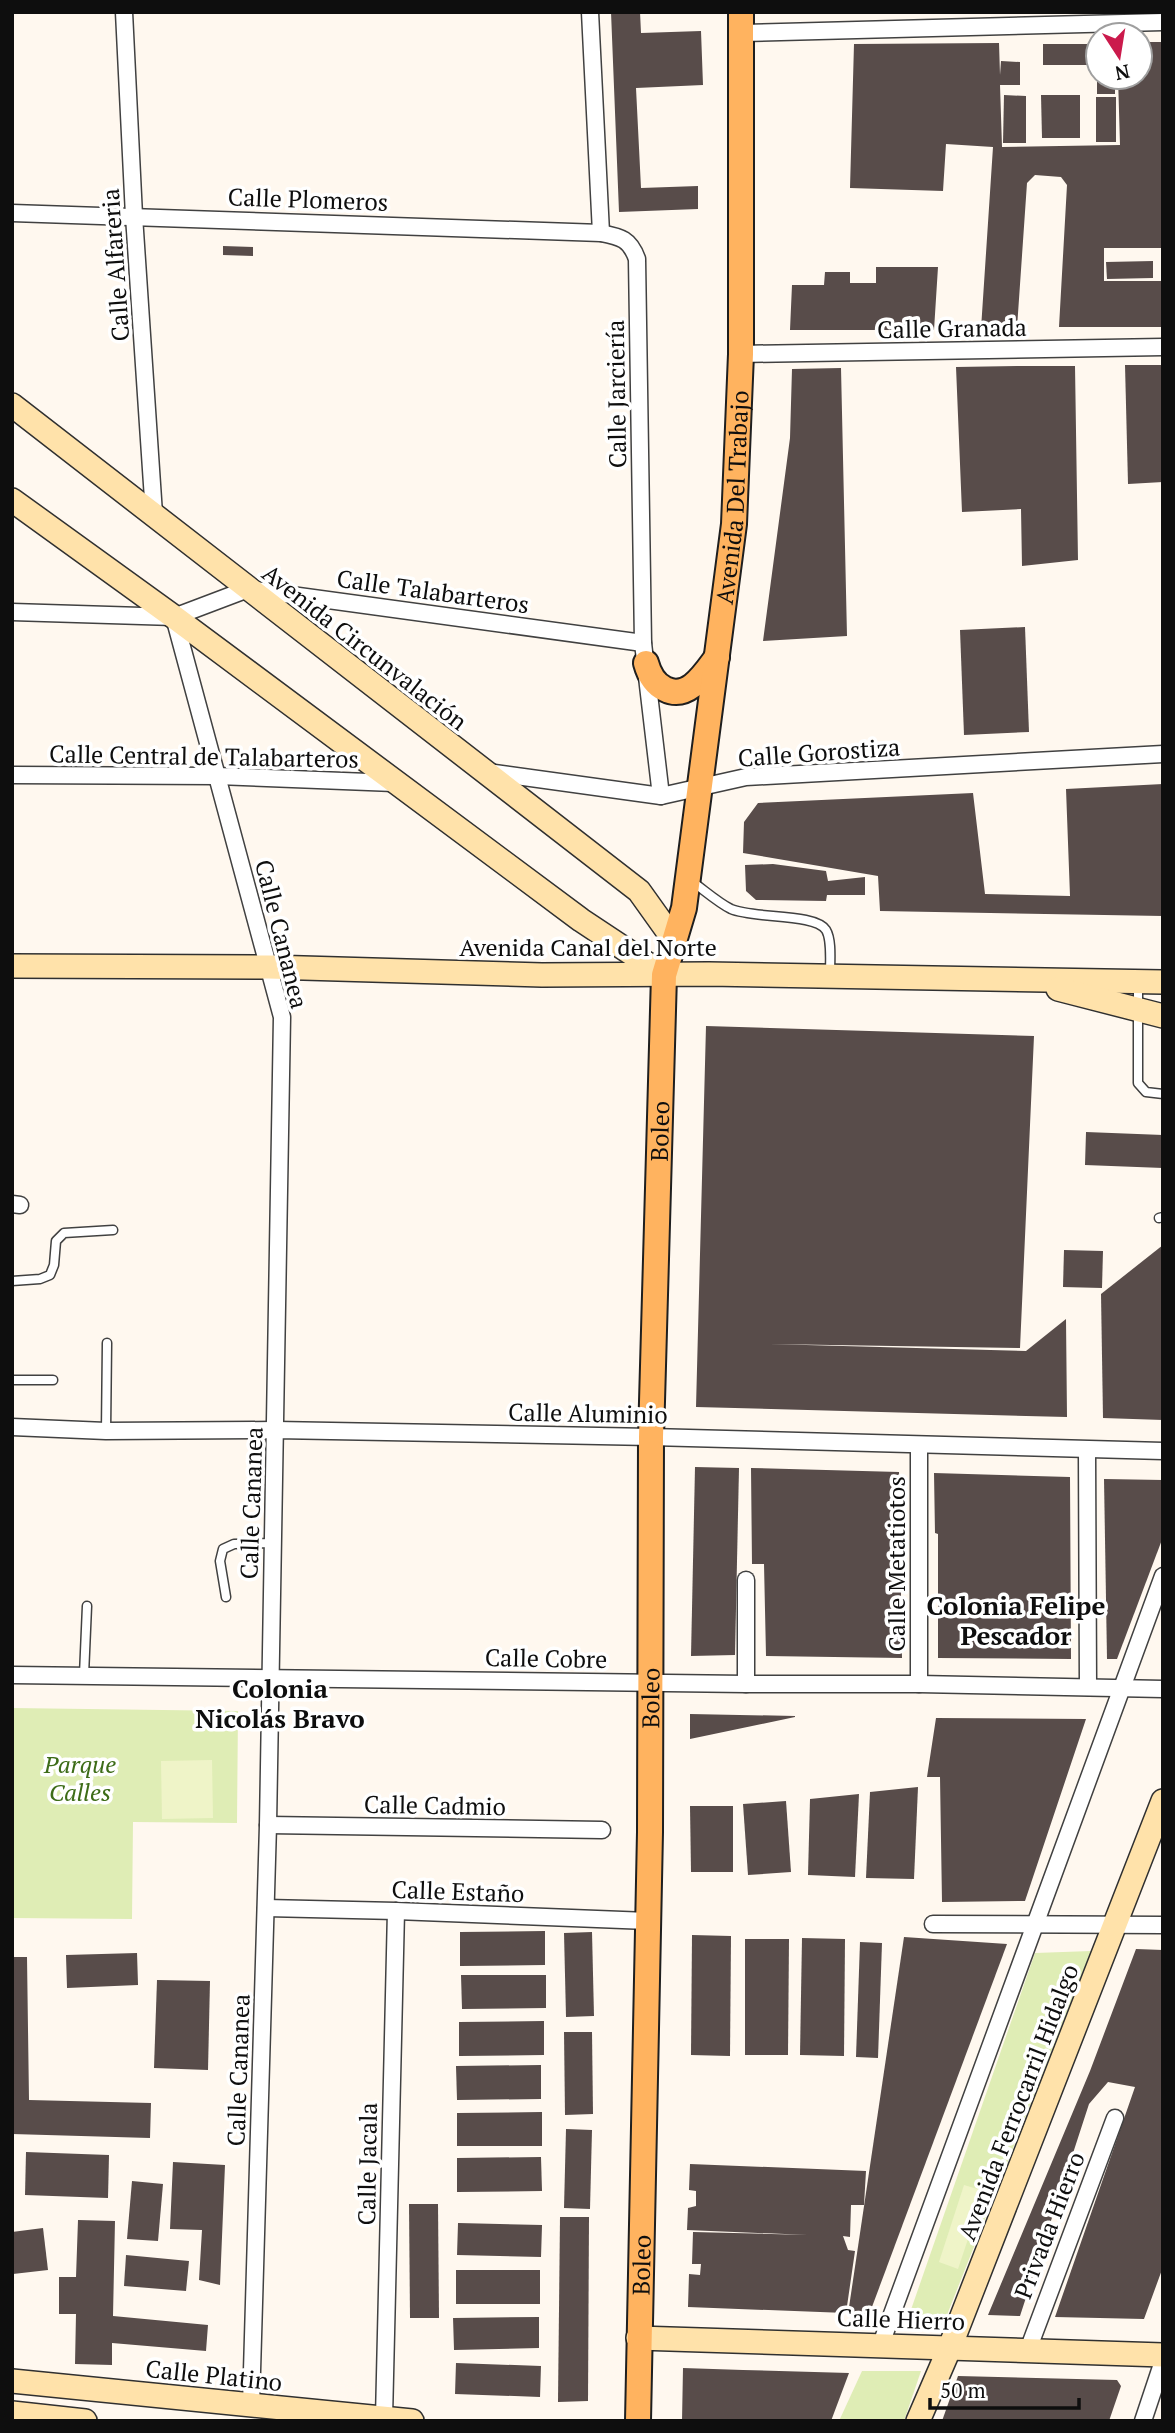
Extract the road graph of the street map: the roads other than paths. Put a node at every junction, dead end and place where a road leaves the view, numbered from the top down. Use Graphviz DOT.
graph roads {
  1 [pos="124,12"];
  2 [pos="590,12"];
  3 [pos="1046,18"];
  4 [pos="944,20"];
  5 [pos="742,22"];
  6 [pos="1163,22"];
  7 [pos="12,213"];
  8 [pos="134,216"];
  9 [pos="601,233"];
  10 [pos="1163,347"];
  11 [pos="741,354"];
  12 [pos="12,405"];
  13 [pos="12,500"];
  14 [pos="154,514"];
  15 [pos="247,589"];
  16 [pos="12,612"];
  17 [pos="174,617"];
  18 [pos="645,653"];
  19 [pos="717,657"];
  20 [pos="1163,754"];
  21 [pos="482,771"];
  22 [pos="12,775"];
  23 [pos="217,776"];
  24 [pos="394,783"];
  25 [pos="701,786"];
  26 [pos="660,796"];
  27 [pos="688,878"];
  28 [pos="674,940"];
  29 [pos="12,966"];
  30 [pos="269,967"];
  31 [pos="664,975"];
  32 [pos="830,977"];
  33 [pos="1025,980"];
  34 [pos="1138,982"];
  35 [pos="1163,982"];
  36 [pos="1139,1011"];
  37 [pos="1163,1016"];
  38 [pos="1163,1094"];
  39 [pos="113,1230"];
  40 [pos="12,1280"];
  41 [pos="107,1343"];
  42 [pos="12,1380"];
  43 [pos="53,1380"];
  44 [pos="12,1427"];
  45 [pos="276,1430"];
  46 [pos="106,1431"];
  47 [pos="651,1437"];
  48 [pos="919,1445"];
  49 [pos="1087,1450"];
  50 [pos="1163,1451"];
  51 [pos="272,1543"];
  52 [pos="1163,1576"];
  53 [pos="747,1580"];
  54 [pos="226,1597"];
  55 [pos="87,1606"];
  56 [pos="12,1675"];
  57 [pos="84,1675"];
  58 [pos="270,1678"];
  59 [pos="649,1682"];
  60 [pos="746,1684"];
  61 [pos="919,1684"];
  62 [pos="1088,1687"];
  63 [pos="1122,1689"];
  64 [pos="1163,1689"];
  65 [pos="1163,1801"];
  66 [pos="268,1825"];
  67 [pos="602,1830"];
  68 [pos="265,1909"];
  69 [pos="396,1911"];
  70 [pos="648,1921"];
  71 [pos="933,1924"];
  72 [pos="1116,1924"];
  73 [pos="1035,1925"];
  74 [pos="1163,1925"];
  75 [pos="1115,2118"];
  76 [pos="638,2338"];
  77 [pos="881,2344"];
  78 [pos="950,2347"];
  79 [pos="1028,2350"];
  80 [pos="1163,2355"];
  81 [pos="1163,2361"];
  82 [pos="12,2381"];
  83 [pos="251,2405"];
  84 [pos="12,2413"];
  85 [pos="384,2418"];
  86 [pos="85,2421"];
  87 [pos="412,2421"];
  88 [pos="638,2421"];
  89 [pos="918,2421"];
  90 [pos="1143,2421"];
  1 -- 8 [label="street, Calle Alfareria"];
  2 -- 9 [label="street"];
  3 -- 4 [label="street"];
  3 -- 6 [label="street"];
  4 -- 5 [label="street"];
  5 -- 11 [label="main road, Avenida Del Trabajo"];
  7 -- 8 [label="street, Calle Plomeros"];
  8 -- 9 [label="street, Calle Plomeros"];
  8 -- 14 [label="street, Calle Alfareria"];
  9 -- 18 [label="street, Calle Jarciería"];
  10 -- 11 [label="street, Calle Granada"];
  11 -- 19 [label="main road, Avenida Del Trabajo"];
  12 -- 14 [label="main road, Avenida Circunvalación"];
  13 -- 17 [label="main road"];
  14 -- 15 [label="main road, Avenida Circunvalación"];
  15 -- 17 [label="street, Calle Talabarteros"];
  15 -- 18 [label="street, Calle Talabarteros"];
  15 -- 21 [label="main road, Avenida Circunvalación"];
  16 -- 17 [label="street, Calle Talabarteros"];
  17 -- 23 [label="street, Calle Cananea"];
  17 -- 24 [label="main road"];
  18 -- 19 [label="main road"];
  18 -- 26 [label="street, Calle Jarciería"];
  19 -- 25 [label="main road, Avenida Del Trabajo"];
  20 -- 25 [label="street, Calle Gorostiza"];
  21 -- 26 [label="street, Calle Gorostiza"];
  21 -- 28 [label="main road, Avenida Circunvalación"];
  22 -- 23 [label="street, Calle Central de Talabarteros"];
  23 -- 24 [label="street, Calle Central de Talabarteros"];
  23 -- 30 [label="street, Calle Cananea"];
  24 -- 31 [label="main road"];
  25 -- 26 [label="street, Calle Gorostiza"];
  25 -- 27 [label="main road, Avenida Del Trabajo"];
  27 -- 28 [label="main road, Avenida Del Trabajo"];
  27 -- 32 [label="lane"];
  28 -- 31 [label="main road, Avenida Del Trabajo"];
  29 -- 30 [label="main road, Avenida Canal del Norte"];
  30 -- 31 [label="main road, Avenida Canal del Norte"];
  30 -- 45 [label="street, Calle Cananea"];
  31 -- 32 [label="main road, Avenida Canal del Norte"];
  31 -- 47 [label="main road, Boleo"];
  32 -- 33 [label="main road, Avenida Canal del Norte"];
  33 -- 34 [label="main road, Avenida Canal del Norte"];
  33 -- 36 [label="main road"];
  34 -- 35 [label="main road, Avenida Canal del Norte"];
  34 -- 36 [label="lane"];
  36 -- 37 [label="main road"];
  36 -- 38 [label="lane"];
  39 -- 40 [label="lane"];
  41 -- 46 [label="lane"];
  42 -- 43 [label="lane"];
  44 -- 46 [label="street, Calle Aluminio"];
  45 -- 46 [label="street, Calle Aluminio"];
  45 -- 47 [label="street, Calle Aluminio"];
  45 -- 51 [label="street, Calle Cananea"];
  47 -- 48 [label="street, Calle Aluminio"];
  47 -- 59 [label="main road, Boleo"];
  48 -- 49 [label="street, Calle Aluminio"];
  48 -- 61 [label="street, Calle Metatiotos"];
  49 -- 50 [label="street, Calle Aluminio"];
  49 -- 62 [label="street"];
  51 -- 54 [label="lane"];
  51 -- 58 [label="street, Calle Cananea"];
  52 -- 63 [label="street"];
  53 -- 60 [label="street"];
  55 -- 57 [label="lane"];
  56 -- 57 [label="street, Calle Cobre"];
  57 -- 58 [label="street, Calle Cobre"];
  58 -- 59 [label="street, Calle Cobre"];
  58 -- 66 [label="street, Calle Cananea"];
  59 -- 60 [label="street, Calle Cobre"];
  59 -- 70 [label="main road, Boleo"];
  60 -- 61 [label="street, Calle Cobre"];
  61 -- 62 [label="street, Calle Cobre"];
  62 -- 63 [label="street, Calle Cobre"];
  63 -- 64 [label="street, Calle Cobre"];
  63 -- 73 [label="street"];
  65 -- 72 [label="main road, Avenida Ferrocarril Hidalgo"];
  66 -- 67 [label="street, Calle Cadmio"];
  66 -- 68 [label="street, Calle Cananea"];
  68 -- 69 [label="street, Calle Estaño"];
  68 -- 83 [label="street, Calle Cananea"];
  69 -- 70 [label="street, Calle Estaño"];
  69 -- 85 [label="street, Calle Jacala"];
  70 -- 76 [label="main road, Boleo"];
  71 -- 73 [label="street"];
  72 -- 73 [label="street"];
  72 -- 74 [label="street"];
  72 -- 78 [label="main road, Avenida Ferrocarril Hidalgo"];
  73 -- 77 [label="street"];
  75 -- 79 [label="street, Privada Hierro"];
  76 -- 77 [label="main road, Calle Hierro"];
  76 -- 88 [label="main road, Boleo"];
  77 -- 78 [label="main road, Calle Hierro"];
  78 -- 79 [label="main road, Calle Hierro"];
  78 -- 89 [label="main road, Avenida Ferrocarril Hidalgo"];
  79 -- 80 [label="main road, Calle Hierro"];
  81 -- 90 [label="street"];
  82 -- 83 [label="main road, Calle Platino"];
  83 -- 85 [label="main road, Calle Platino"];
  84 -- 86 [label="main road"];
  85 -- 87 [label="main road, Calle Platino"];
}
